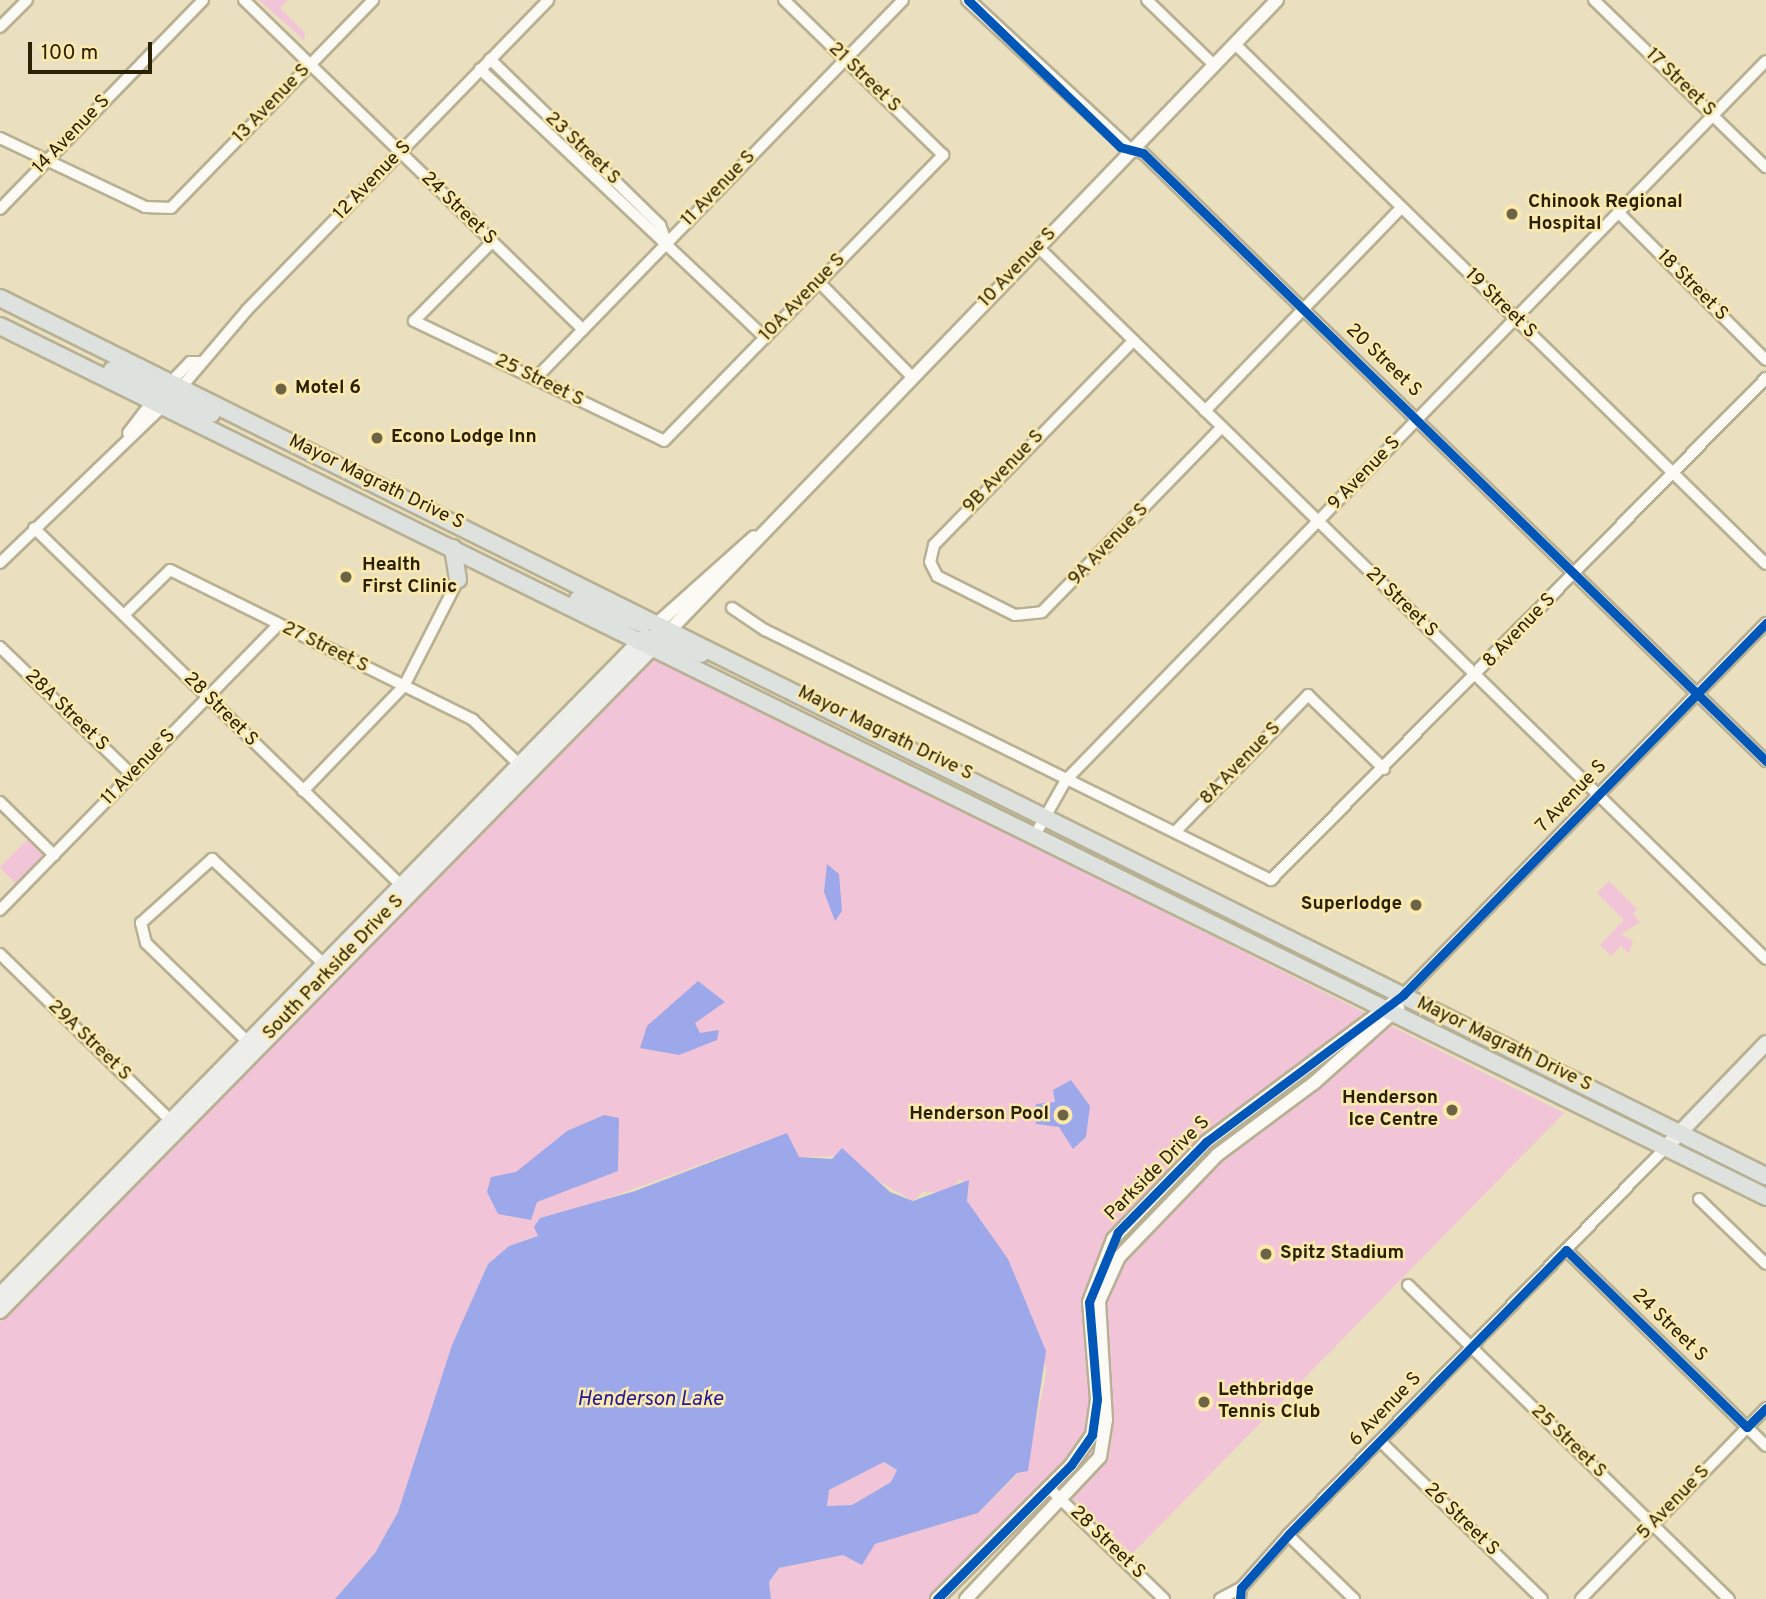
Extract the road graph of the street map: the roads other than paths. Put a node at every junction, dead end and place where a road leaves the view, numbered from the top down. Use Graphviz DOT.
graph roads {
  1 [pos="27,0"];
  2 [pos="203,0"];
  3 [pos="244,0"];
  4 [pos="373,0"];
  5 [pos="548,0"];
  6 [pos="784,0"];
  7 [pos="903,0"];
  8 [pos="968,0"];
  9 [pos="1147,0"];
  10 [pos="1277,0"];
  11 [pos="1599,2"];
  12 [pos="0,27"];
  13 [pos="1234,44"];
  14 [pos="490,59"];
  15 [pos="846,60"];
  16 [pos="1766,61"];
  17 [pos="310,64"];
  18 [pos="1214,65"];
  19 [pos="480,69"];
  20 [pos="1713,116"];
  21 [pos="0,138"];
  22 [pos="1131,151"];
  23 [pos="400,153"];
  24 [pos="943,155"];
  25 [pos="47,161"];
  26 [pos="1766,167"];
  27 [pos="0,209"];
  28 [pos="1400,209"];
  29 [pos="1618,212"];
  30 [pos="492,242"];
  31 [pos="667,243"];
  32 [pos="1038,247"];
  33 [pos="819,282"];
  34 [pos="0,298"];
  35 [pos="0,308"];
  36 [pos="1304,309"];
  37 [pos="1515,319"];
  38 [pos="0,326"];
  39 [pos="59,327"];
  40 [pos="583,330"];
  41 [pos="765,338"];
  42 [pos="1133,341"];
  43 [pos="1766,360"];
  44 [pos="911,376"];
  45 [pos="535,379"];
  46 [pos="1766,379"];
  47 [pos="167,394"];
  48 [pos="1205,411"];
  49 [pos="1418,419"];
  50 [pos="1221,428"];
  51 [pos="664,441"];
  52 [pos="1674,474"];
  53 [pos="1317,522"];
  54 [pos="34,528"];
  55 [pos="453,548"];
  56 [pos="0,563"];
  57 [pos="483,563"];
  58 [pos="1766,564"];
  59 [pos="1576,573"];
  60 [pos="458,580"];
  61 [pos="980,598"];
  62 [pos="732,608"];
  63 [pos="124,614"];
  64 [pos="1766,623"];
  65 [pos="278,625"];
  66 [pos="656,634"];
  67 [pos="0,647"];
  68 [pos="1476,676"];
  69 [pos="404,686"];
  70 [pos="1696,693"];
  71 [pos="207,697"];
  72 [pos="1766,761"];
  73 [pos="521,767"];
  74 [pos="1384,769"];
  75 [pos="132,775"];
  76 [pos="1066,780"];
  77 [pos="303,791"];
  78 [pos="1598,794"];
  79 [pos="0,802"];
  80 [pos="1045,814"];
  81 [pos="1175,832"];
  82 [pos="1035,835"];
  83 [pos="54,855"];
  84 [pos="1271,880"];
  85 [pos="404,888"];
  86 [pos="0,910"];
  87 [pos="0,954"];
  88 [pos="1766,959"];
  89 [pos="327,967"];
  90 [pos="1403,995"];
  91 [pos="1389,1010"];
  92 [pos="1766,1043"];
  93 [pos="251,1045"];
  94 [pos="174,1124"];
  95 [pos="1679,1132"];
  96 [pos="1664,1149"];
  97 [pos="1766,1176"];
  98 [pos="1766,1197"];
  99 [pos="1699,1199"];
  100 [pos="1566,1250"];
  101 [pos="1766,1264"];
  102 [pos="1408,1285"];
  103 [pos="0,1295"];
  104 [pos="0,1311"];
  105 [pos="1471,1348"];
  106 [pos="1766,1408"];
  107 [pos="1747,1427"];
  108 [pos="1380,1441"];
  109 [pos="1766,1446"];
  110 [pos="1049,1488"];
  111 [pos="1063,1500"];
  112 [pos="1653,1524"];
  113 [pos="1288,1535"];
  114 [pos="1240,1593"];
  115 [pos="937,1599"];
  116 [pos="967,1599"];
  117 [pos="1164,1599"];
  118 [pos="1220,1599"];
  119 [pos="1353,1599"];
  120 [pos="1542,1599"];
  121 [pos="1581,1599"];
  122 [pos="1730,1599"];
  1 -- 12 [label="street"];
  2 -- 25 [label="street, 14 Avenue S"];
  3 -- 17 [label="street, 24 Street S"];
  4 -- 17 [label="street, 13 Avenue S"];
  5 -- 14 [label="street, 12 Avenue S"];
  6 -- 15 [label="street, 21 Street S"];
  7 -- 15 [label="street, 11 Avenue S"];
  8 -- 22 [label="street, 20 Street S"];
  9 -- 18 [label="street"];
  10 -- 13 [label="street, 10 Avenue S"];
  11 -- 20 [label="street, 17 Street S"];
  13 -- 18 [label="street, 10 Avenue S"];
  13 -- 28 [label="street, 19 Street S"];
  14 -- 19 [label="street, 12 Avenue S"];
  14 -- 31 [label="street, 23 Street S"];
  15 -- 24 [label="street, 21 Street S"];
  15 -- 31 [label="street, 11 Avenue S"];
  16 -- 20 [label="street, 9 Avenue S"];
  17 -- 23 [label="street, 24 Street S"];
  17 -- 25 [label="street, 13 Avenue S"];
  18 -- 22 [label="street, 10 Avenue S"];
  19 -- 23 [label="street, 12 Avenue S"];
  19 -- 31 [label="street, 23 Street S"];
  20 -- 26 [label="street, 17 Street S"];
  20 -- 29 [label="street, 9 Avenue S"];
  21 -- 25 [label="street"];
  22 -- 32 [label="street, 10 Avenue S"];
  22 -- 36 [label="street, 20 Street S"];
  23 -- 30 [label="street, 24 Street S"];
  23 -- 47 [label="street, 12 Avenue S"];
  24 -- 33 [label="street, 10A Avenue S"];
  25 -- 27 [label="street, 14 Avenue S"];
  28 -- 36 [label="street"];
  28 -- 37 [label="street, 19 Street S"];
  29 -- 37 [label="street, 9 Avenue S"];
  29 -- 43 [label="street, 18 Street S"];
  30 -- 40 [label="street, 24 Street S"];
  30 -- 45 [label="street, 25 Street S"];
  31 -- 40 [label="street, 11 Avenue S"];
  31 -- 41 [label="street, 23 Street S"];
  32 -- 42 [label="street, 21 Street S"];
  32 -- 44 [label="street, 10 Avenue S"];
  33 -- 41 [label="street, 10A Avenue S"];
  33 -- 44 [label="street"];
  34 -- 39 [label="main road, Mayor Magrath Drive S"];
  35 -- 39 [label="main road"];
  36 -- 48 [label="street"];
  36 -- 49 [label="street, 20 Street S"];
  37 -- 49 [label="street, 9 Avenue S"];
  37 -- 52 [label="street, 19 Street S"];
  38 -- 47 [label="main road, Mayor Magrath Drive S"];
  39 -- 47 [label="main road, Mayor Magrath Drive S"];
  40 -- 45 [label="street, 11 Avenue S"];
  41 -- 51 [label="street, 10A Avenue S"];
  42 -- 48 [label="street, 21 Street S"];
  42 -- 61 [label="street, 9B Avenue S"];
  44 -- 66 [label="street, 10 Avenue S"];
  45 -- 51 [label="street, 25 Street S"];
  46 -- 52 [label="street, 8 Avenue S"];
  47 -- 54 [label="street, 12 Avenue S"];
  47 -- 55 [label="main road, Mayor Magrath Drive S"];
  47 -- 66 [label="main road, Mayor Magrath Drive S"];
  48 -- 50 [label="street, 21 Street S"];
  49 -- 53 [label="street, 9 Avenue S"];
  49 -- 59 [label="street, 20 Street S"];
  50 -- 53 [label="street, 21 Street S"];
  50 -- 61 [label="street, 9A Avenue S"];
  52 -- 58 [label="street, 19 Street S"];
  52 -- 59 [label="street, 8 Avenue S"];
  53 -- 68 [label="street, 21 Street S"];
  53 -- 76 [label="street, 9 Avenue S"];
  54 -- 56 [label="street, 12 Avenue S"];
  54 -- 63 [label="street, 28 Street S"];
  55 -- 57 [label="main road, Mayor Magrath Drive S"];
  55 -- 60 [label="main road"];
  57 -- 60 [label="main road"];
  57 -- 66 [label="main road, Mayor Magrath Drive S"];
  59 -- 68 [label="street, 8 Avenue S"];
  59 -- 70 [label="street, 20 Street S"];
  60 -- 69 [label="street"];
  62 -- 76 [label="street, Mayor Magrath Drive S"];
  63 -- 65 [label="street, 27 Street S"];
  63 -- 71 [label="street, 28 Street S"];
  64 -- 70 [label="street, 7 Avenue S"];
  65 -- 69 [label="street, 27 Street S"];
  65 -- 71 [label="street, 11 Avenue S"];
  66 -- 73 [label="main road, South Parkside Drive S"];
  66 -- 80 [label="main road, Mayor Magrath Drive S"];
  66 -- 82 [label="main road, Mayor Magrath Drive S"];
  67 -- 75 [label="street, 28A Street S"];
  68 -- 74 [label="street, 8 Avenue S"];
  68 -- 78 [label="street, 21 Street S"];
  69 -- 73 [label="street, 27 Street S"];
  69 -- 77 [label="street"];
  70 -- 72 [label="street, 20 Street S"];
  70 -- 78 [label="street, 7 Avenue S"];
  71 -- 75 [label="street, 11 Avenue S"];
  71 -- 77 [label="street, 28 Street S"];
  73 -- 85 [label="main road, South Parkside Drive S"];
  74 -- 81 [label="street, 8A Avenue S"];
  74 -- 84 [label="street, 8 Avenue S"];
  75 -- 83 [label="street, 11 Avenue S"];
  76 -- 80 [label="street, 9 Avenue S"];
  76 -- 81 [label="street, Mayor Magrath Drive S"];
  77 -- 85 [label="street, 28 Street S"];
  78 -- 88 [label="street, 21 Street S"];
  78 -- 90 [label="street, 7 Avenue S"];
  79 -- 83 [label="street"];
  80 -- 82 [label="street, 9 Avenue S"];
  80 -- 90 [label="main road, Mayor Magrath Drive S"];
  81 -- 84 [label="street, Mayor Magrath Drive S"];
  82 -- 91 [label="main road, Mayor Magrath Drive S"];
  83 -- 86 [label="street, 11 Avenue S"];
  85 -- 89 [label="main road, South Parkside Drive S"];
  87 -- 94 [label="street, 29A Street S"];
  89 -- 93 [label="main road, South Parkside Drive S"];
  89 -- 93 [label="street"];
  90 -- 91 [label="street, Parkside Drive S"];
  90 -- 95 [label="main road, Mayor Magrath Drive S"];
  91 -- 96 [label="main road, Mayor Magrath Drive S"];
  91 -- 110 [label="street, Parkside Drive S"];
  91 -- 111 [label="street, Parkside Drive S"];
  92 -- 95 [label="main road, 6 Avenue S"];
  93 -- 94 [label="main road, South Parkside Drive S"];
  94 -- 103 [label="main road, South Parkside Drive S"];
  94 -- 104 [label="main road, South Parkside Drive S"];
  95 -- 96 [label="main road, 6 Avenue S"];
  95 -- 97 [label="main road, Mayor Magrath Drive S"];
  96 -- 98 [label="main road, Mayor Magrath Drive S"];
  96 -- 100 [label="street, 6 Avenue S"];
  99 -- 101 [label="street"];
  100 -- 105 [label="street, 6 Avenue S"];
  100 -- 107 [label="street, 24 Street S"];
  102 -- 105 [label="street, 25 Street S"];
  105 -- 108 [label="street, 6 Avenue S"];
  105 -- 112 [label="street, 25 Street S"];
  106 -- 107 [label="street, 5 Avenue S"];
  107 -- 109 [label="street, 24 Street S"];
  107 -- 112 [label="street, 5 Avenue S"];
  108 -- 113 [label="street, 6 Avenue S"];
  108 -- 120 [label="street, 26 Street S"];
  110 -- 111 [label="street, 28 Street S"];
  110 -- 115 [label="street, Parkside Drive S"];
  111 -- 116 [label="street, Parkside Drive S"];
  111 -- 117 [label="street, 28 Street S"];
  112 -- 121 [label="street, 5 Avenue S"];
  112 -- 122 [label="street, 25 Street S"];
  113 -- 114 [label="street, 6 Avenue S"];
  113 -- 119 [label="street"];
  114 -- 118 [label="street, 6 Avenue S"];
}
